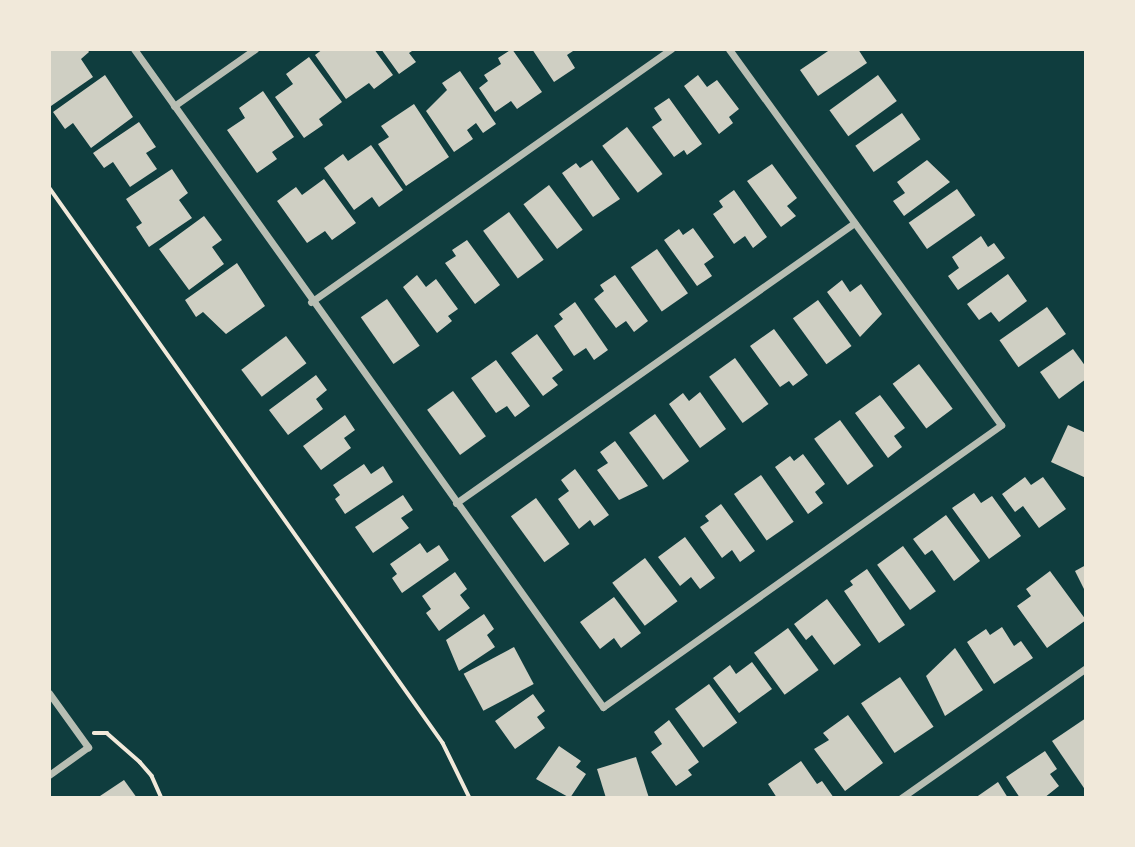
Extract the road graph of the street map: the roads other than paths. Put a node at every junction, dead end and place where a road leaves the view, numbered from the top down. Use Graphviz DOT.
graph roads {
  1 [pos="134,49"];
  2 [pos="255,49"];
  3 [pos="671,49"];
  4 [pos="729,49"];
  5 [pos="174,106"];
  6 [pos="855,223"];
  7 [pos="311,302"];
  8 [pos="456,503"];
  9 [pos="1086,668"];
  10 [pos="49,693"];
  11 [pos="49,775"];
  12 [pos="901,798"];
  1 -- 5 [label="street"];
  2 -- 5 [label="street"];
  3 -- 7 [label="street"];
  4 -- 6 [label="street"];
  5 -- 7 [label="street"];
  6 -- 8 [label="street"];
  6 -- 8 [label="street"];
  7 -- 8 [label="street"];
  9 -- 12 [label="street"];
  10 -- 11 [label="street"];
}
